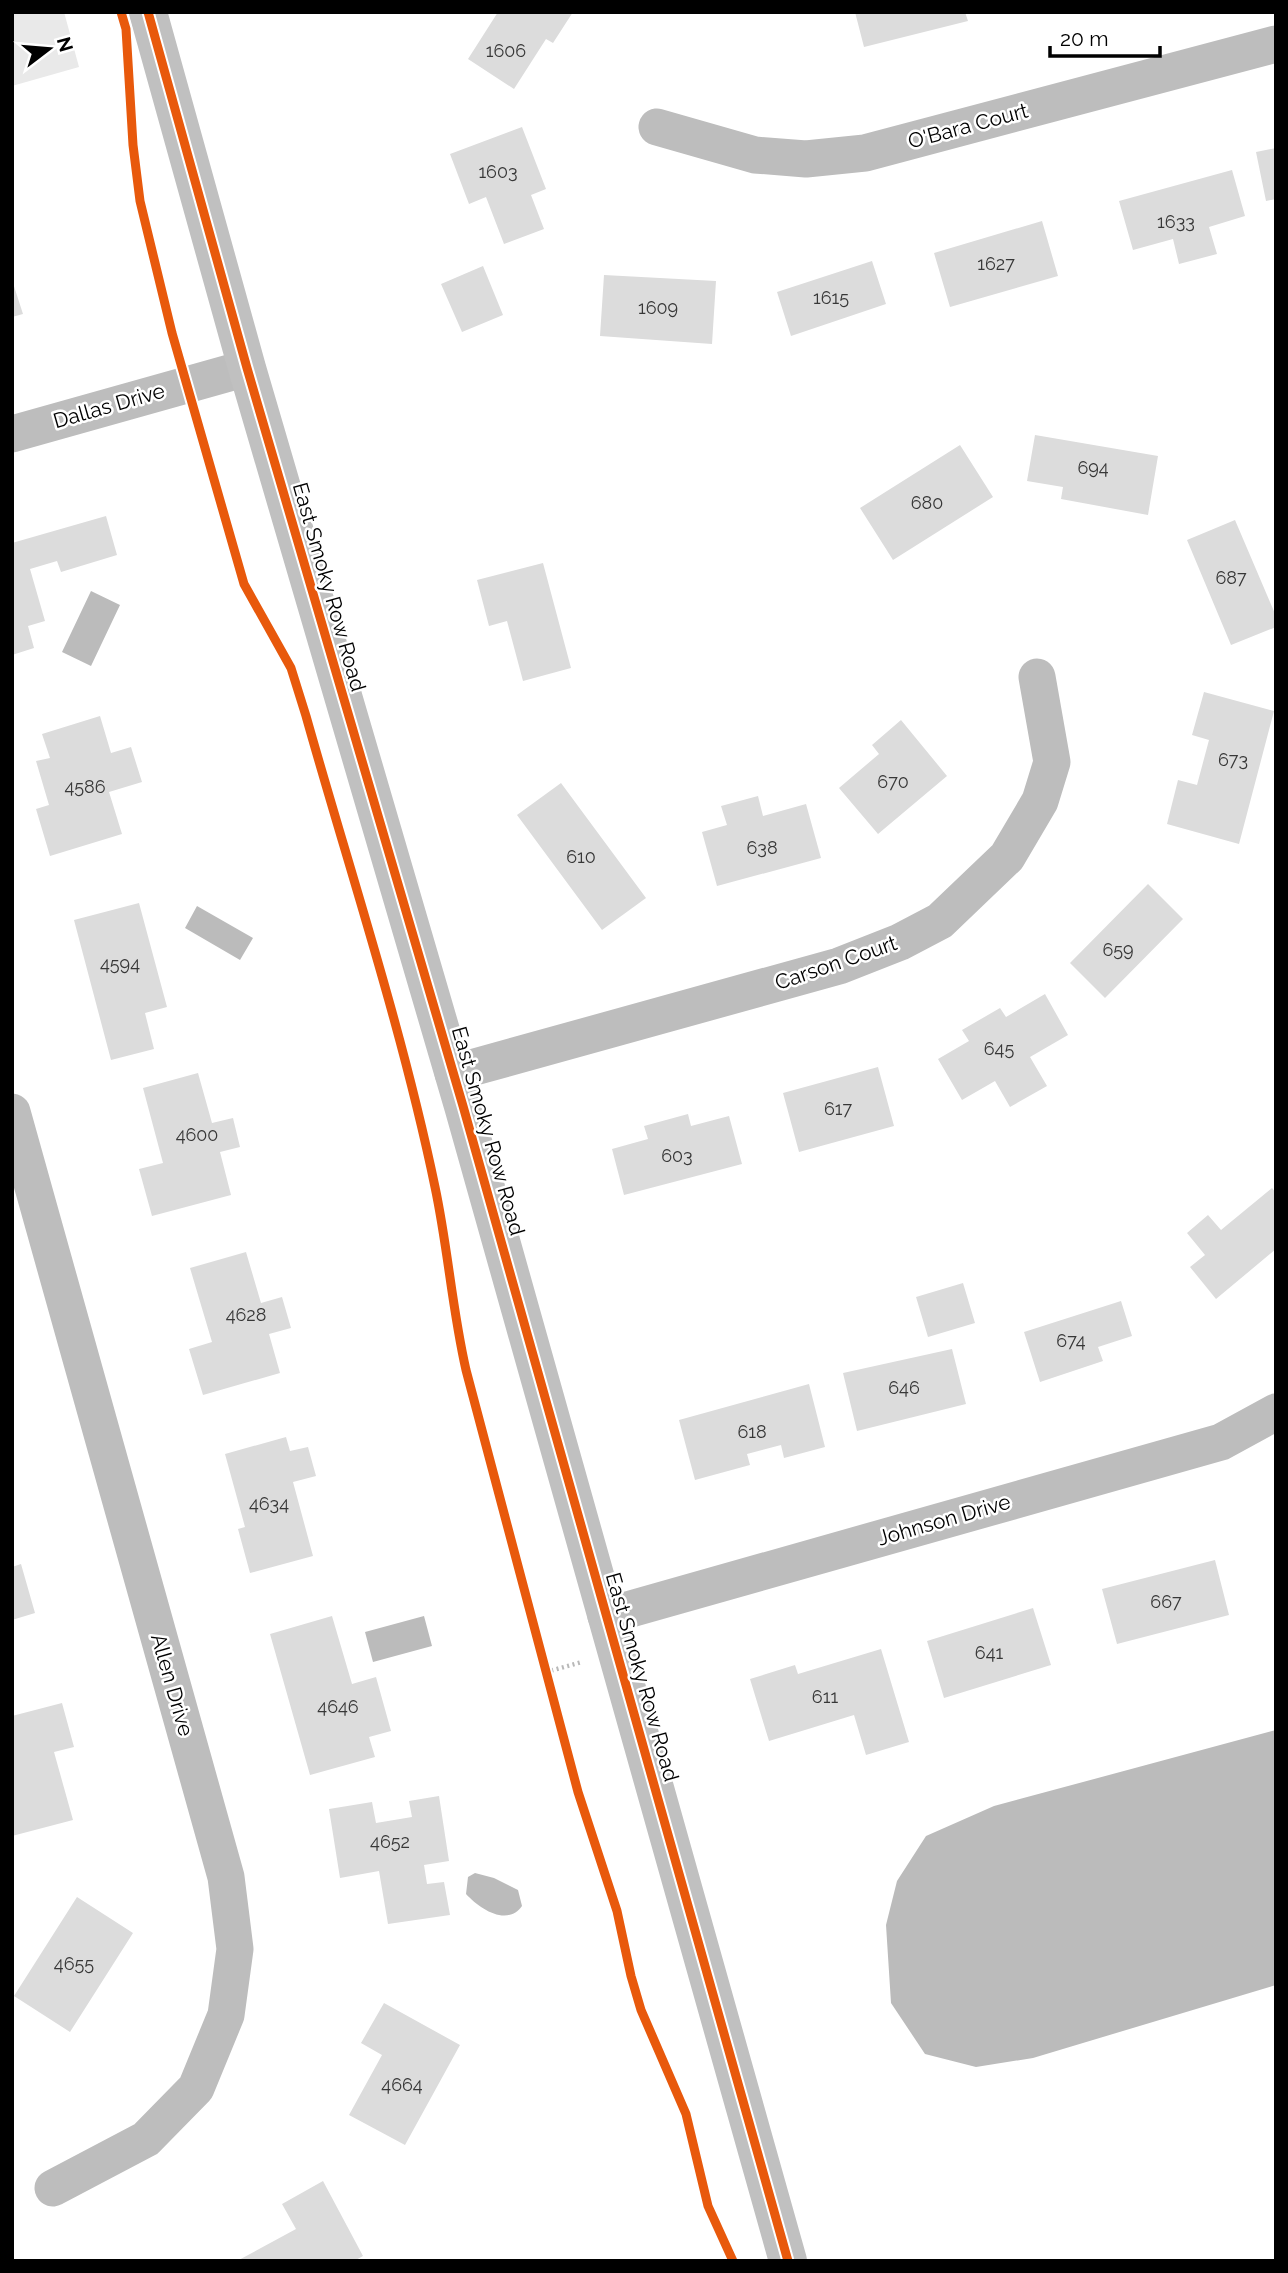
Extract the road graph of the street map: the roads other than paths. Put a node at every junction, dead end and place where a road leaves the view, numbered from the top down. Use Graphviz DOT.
graph roads {
  1 [pos="148,12"];
  2 [pos="1276,44"];
  3 [pos="657,127"];
  4 [pos="247,368"];
  5 [pos="12,434"];
  6 [pos="1037,677"];
  7 [pos="453,1073"];
  8 [pos="14,1128"];
  9 [pos="1276,1412"];
  10 [pos="606,1616"];
  11 [pos="53,2188"];
  12 [pos="788,2261"];
  1 -- 4 [label="street, East Smoky Row Road"];
  2 -- 3 [label="street, O'Bara Court"];
  4 -- 5 [label="street, Dallas Drive"];
  4 -- 7 [label="street, East Smoky Row Road"];
  6 -- 7 [label="street, Carson Court"];
  7 -- 10 [label="street, East Smoky Row Road"];
  8 -- 11 [label="street, Allen Drive"];
  9 -- 10 [label="street, Johnson Drive"];
  10 -- 12 [label="street, East Smoky Row Road"];
}
